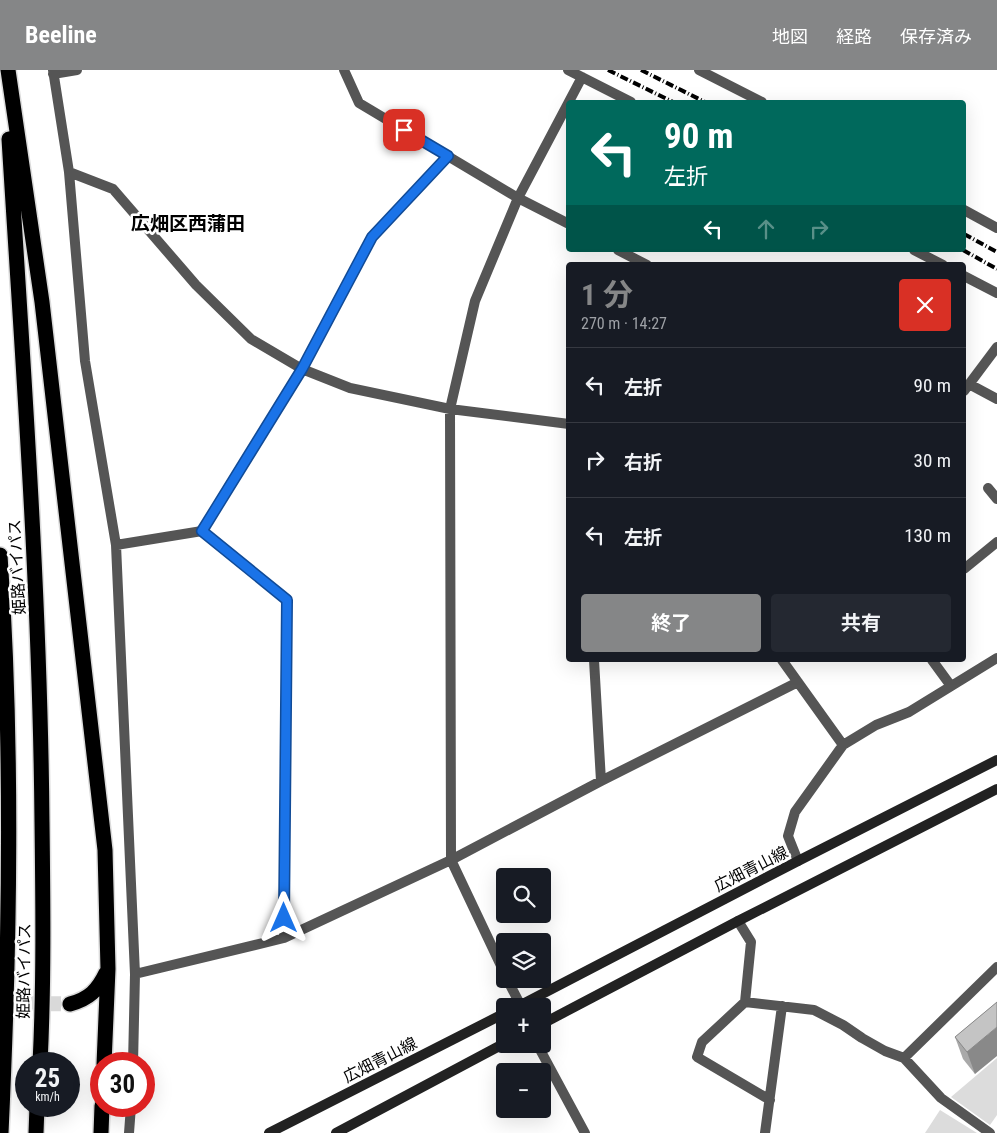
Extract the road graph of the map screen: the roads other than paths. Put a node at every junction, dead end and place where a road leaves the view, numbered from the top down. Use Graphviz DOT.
graph roads {
  1 [pos="7,70"];
  2 [pos="77,70"];
  3 [pos="344,70"];
  4 [pos="568,70"];
  5 [pos="699,70"];
  6 [pos="53,72"];
  7 [pos="582,77"];
  8 [pos="570,100"];
  9 [pos="627,100"];
  10 [pos="758,100"];
  11 [pos="566,107"];
  12 [pos="448,156"];
  13 [pos="68,172"];
  14 [pos="518,198"];
  15 [pos="966,211"];
  16 [pos="566,222"];
  17 [pos="997,228"];
  18 [pos="622,252"];
  19 [pos="918,252"];
  20 [pos="639,262"];
  21 [pos="937,262"];
  22 [pos="966,277"];
  23 [pos="997,293"];
  24 [pos="997,346"];
  25 [pos="302,369"];
  26 [pos="966,388"];
  27 [pos="997,399"];
  28 [pos="450,409"];
  29 [pos="566,424"];
  30 [pos="988,488"];
  31 [pos="997,499"];
  32 [pos="202,531"];
  33 [pos="997,542"];
  34 [pos="116,545"];
  35 [pos="0,555"];
  36 [pos="966,567"];
  37 [pos="997,658"];
  38 [pos="594,662"];
  39 [pos="783,662"];
  40 [pos="933,662"];
  41 [pos="798,682"];
  42 [pos="951,686"];
  43 [pos="842,745"];
  44 [pos="997,760"];
  45 [pos="601,781"];
  46 [pos="997,790"];
  47 [pos="451,860"];
  48 [pos="798,861"];
  49 [pos="0,919"];
  50 [pos="738,921"];
  51 [pos="284,938"];
  52 [pos="496,955"];
  53 [pos="997,967"];
  54 [pos="108,969"];
  55 [pos="135,974"];
  56 [pos="535,998"];
  57 [pos="745,1002"];
  58 [pos="70,1004"];
  59 [pos="782,1006"];
  60 [pos="496,1019"];
  61 [pos="551,1019"];
  62 [pos="5,1040"];
  63 [pos="496,1048"];
  64 [pos="40,1052"];
  65 [pos="105,1052"];
  66 [pos="132,1052"];
  67 [pos="542,1053"];
  68 [pos="904,1058"];
  69 [pos="770,1100"];
  70 [pos="37,1117"];
  71 [pos="102,1117"];
  72 [pos="131,1117"];
  73 [pos="1,1133"];
  74 [pos="36,1133"];
  75 [pos="101,1133"];
  76 [pos="130,1133"];
  77 [pos="269,1133"];
  78 [pos="336,1133"];
  79 [pos="585,1133"];
  80 [pos="765,1133"];
  81 [pos="990,1133"];
  1 -- 54 [label="highway"];
  1 -- 64 [label="highway, 姫路バイパス"];
  2 -- 6 [label="street"];
  3 -- 12 [label="street"];
  4 -- 7 [label="street"];
  5 -- 10 [label="street"];
  6 -- 13 [label="street"];
  7 -- 8 [label="street"];
  7 -- 9 [label="street"];
  11 -- 14 [label="street"];
  12 -- 14 [label="street"];
  12 -- 25 [label="street"];
  13 -- 25 [label="street"];
  13 -- 34 [label="street"];
  14 -- 16 [label="street"];
  14 -- 28 [label="street"];
  15 -- 17 [label="street"];
  18 -- 20 [label="street"];
  19 -- 21 [label="street"];
  22 -- 23 [label="street"];
  24 -- 26 [label="street"];
  25 -- 28 [label="street"];
  25 -- 32 [label="street"];
  26 -- 27 [label="street"];
  28 -- 29 [label="street"];
  28 -- 47 [label="street"];
  30 -- 31 [label="street"];
  32 -- 34 [label="street"];
  32 -- 51 [label="street"];
  33 -- 36 [label="street"];
  34 -- 55 [label="street"];
  35 -- 62 [label="highway, 姫路バイパス"];
  37 -- 42 [label="street"];
  38 -- 45 [label="street"];
  39 -- 41 [label="street"];
  40 -- 42 [label="street"];
  41 -- 43 [label="street"];
  41 -- 45 [label="street"];
  42 -- 43 [label="street"];
  43 -- 48 [label="street"];
  44 -- 48 [label="main road, 広畑青山線"];
  45 -- 47 [label="street"];
  46 -- 50 [label="main road"];
  47 -- 51 [label="street"];
  47 -- 52 [label="street"];
  48 -- 56 [label="main road, 広畑青山線"];
  49 -- 62 [label="highway"];
  50 -- 57 [label="street"];
  50 -- 61 [label="main road"];
  51 -- 55 [label="street"];
  53 -- 68 [label="street"];
  54 -- 58 [label="highway"];
  54 -- 65 [label="highway"];
  55 -- 66 [label="street"];
  57 -- 59 [label="street"];
  57 -- 69 [label="street"];
  59 -- 68 [label="street"];
  59 -- 69 [label="street"];
  60 -- 77 [label="main road, 広畑青山線"];
  62 -- 73 [label="highway, 姫路バイパス"];
  63 -- 78 [label="main road"];
  67 -- 79 [label="street"];
  68 -- 81 [label="street"];
  69 -- 80 [label="street"];
  70 -- 74 [label="highway"];
  71 -- 75 [label="highway"];
  72 -- 76 [label="street"];
}
